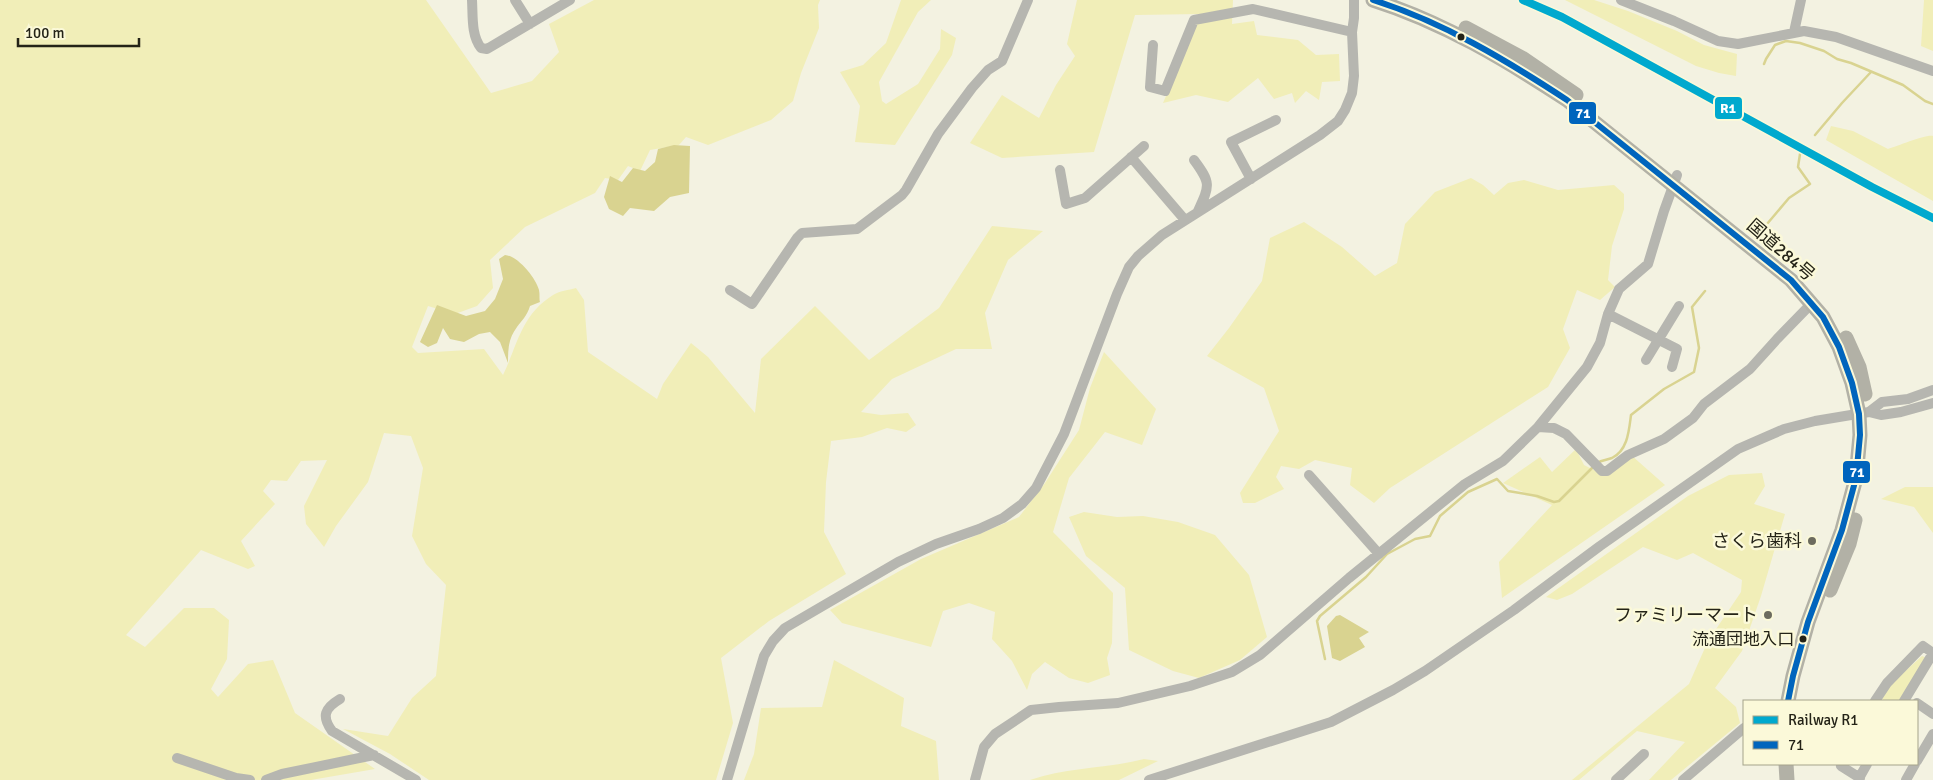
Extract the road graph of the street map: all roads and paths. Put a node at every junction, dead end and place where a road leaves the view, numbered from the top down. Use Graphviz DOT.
graph roads {
  1 [pos="472,0"];
  2 [pos="515,0"];
  3 [pos="570,0"];
  4 [pos="1028,0"];
  5 [pos="1354,0"];
  6 [pos="1373,0"];
  7 [pos="1400,0"];
  8 [pos="1621,0"];
  9 [pos="1801,0"];
  10 [pos="530,24"];
  11 [pos="1352,32"];
  12 [pos="1794,32"];
  13 [pos="1153,45"];
  14 [pos="1933,71"];
  15 [pos="1276,120"];
  16 [pos="1144,146"];
  17 [pos="1130,157"];
  18 [pos="1194,160"];
  19 [pos="1060,170"];
  20 [pos="1251,179"];
  21 [pos="1675,180"];
  22 [pos="1198,212"];
  23 [pos="1186,220"];
  24 [pos="730,290"];
  25 [pos="1812,303"];
  26 [pos="1679,306"];
  27 [pos="1608,314"];
  28 [pos="1658,339"];
  29 [pos="1646,360"];
  30 [pos="1672,366"];
  31 [pos="1933,390"];
  32 [pos="1933,403"];
  33 [pos="1864,413"];
  34 [pos="1538,427"];
  35 [pos="1309,475"];
  36 [pos="1378,554"];
  37 [pos="1933,653"];
  38 [pos="340,699"];
  39 [pos="1788,700"];
  40 [pos="1798,700"];
  41 [pos="1876,700"];
  42 [pos="1908,700"];
  43 [pos="1918,705"];
  44 [pos="1933,714"];
  45 [pos="1743,729"];
  46 [pos="1933,734"];
  47 [pos="1644,754"];
  48 [pos="374,755"];
  49 [pos="177,758"];
  50 [pos="1918,760"];
  51 [pos="1786,765"];
  52 [pos="1794,765"];
  53 [pos="1842,765"];
  54 [pos="1867,765"];
  55 [pos="1915,765"];
  56 [pos="1859,779"];
  57 [pos="250,780"];
  58 [pos="266,780"];
  59 [pos="416,780"];
  60 [pos="727,780"];
  61 [pos="976,780"];
  62 [pos="1149,780"];
  63 [pos="1616,780"];
  64 [pos="1683,780"];
  65 [pos="1787,780"];
  66 [pos="1795,780"];
  67 [pos="1906,780"];
  1 -- 10 [label="street"];
  2 -- 10 [label="street"];
  3 -- 10 [label="street"];
  4 -- 24 [label="street"];
  5 -- 11 [label="street"];
  6 -- 21 [label="highway, 国道284号"];
  7 -- 21 [label="highway, 国道284号"];
  8 -- 12 [label="street"];
  9 -- 12 [label="street"];
  11 -- 13 [label="street"];
  11 -- 20 [label="street"];
  12 -- 14 [label="street"];
  15 -- 20 [label="street"];
  16 -- 17 [label="street"];
  17 -- 19 [label="street"];
  17 -- 23 [label="street"];
  18 -- 22 [label="street"];
  20 -- 22 [label="street"];
  21 -- 25 [label="highway, 国道284号"];
  21 -- 27 [label="street"];
  21 -- 33 [label="highway, 国道284号"];
  22 -- 23 [label="street"];
  23 -- 60 [label="street"];
  25 -- 33 [label="highway, 国道284号"];
  25 -- 34 [label="street"];
  26 -- 28 [label="street"];
  27 -- 28 [label="street"];
  27 -- 34 [label="street"];
  28 -- 29 [label="street"];
  28 -- 30 [label="street"];
  31 -- 33 [label="street"];
  32 -- 33 [label="street"];
  33 -- 39 [label="highway, 国道284号"];
  33 -- 40 [label="highway, 国道284号"];
  33 -- 62 [label="street"];
  34 -- 36 [label="street"];
  35 -- 36 [label="street"];
  36 -- 61 [label="street"];
  37 -- 41 [label="street"];
  37 -- 42 [label="street"];
  38 -- 48 [label="street"];
  43 -- 44 [label="street"];
  45 -- 64 [label="street"];
  46 -- 50 [label="street"];
  47 -- 63 [label="street"];
  48 -- 58 [label="street"];
  48 -- 59 [label="street"];
  49 -- 57 [label="street"];
  51 -- 65 [label="highway"];
  52 -- 66 [label="highway"];
  53 -- 56 [label="street"];
  54 -- 56 [label="street"];
  55 -- 67 [label="street"];
}
